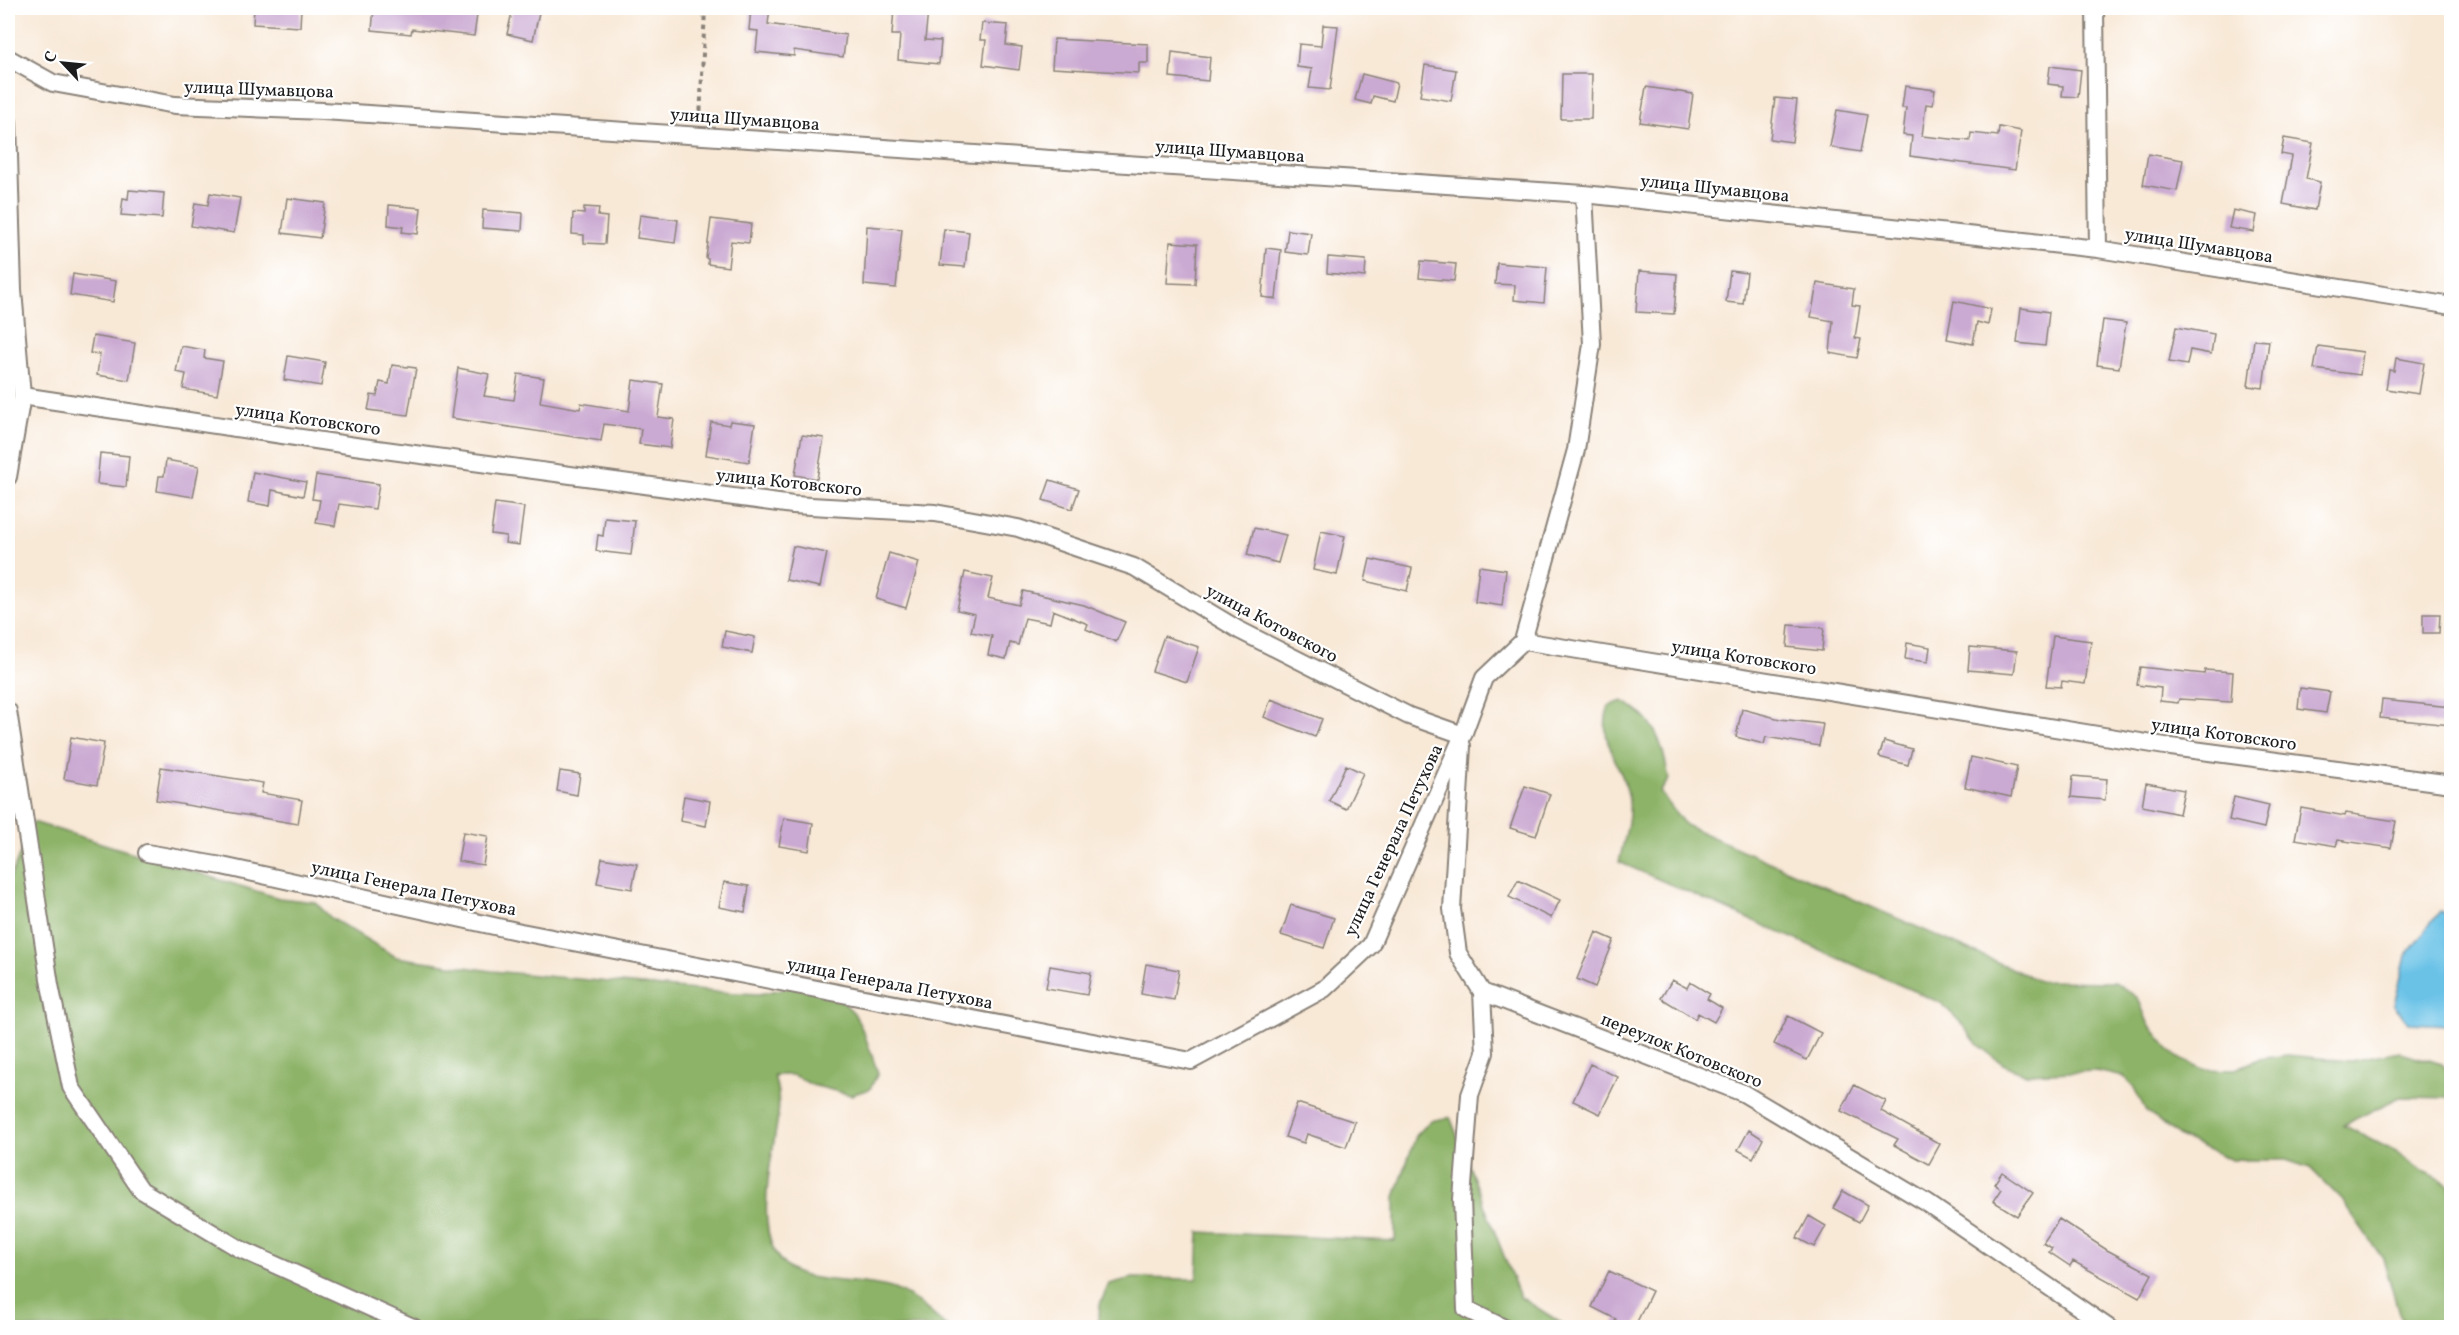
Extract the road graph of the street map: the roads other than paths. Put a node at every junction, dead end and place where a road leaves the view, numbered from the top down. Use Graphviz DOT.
graph roads {
  1 [pos="2095,8"];
  2 [pos="8,58"];
  3 [pos="8,122"];
  4 [pos="1584,194"];
  5 [pos="2098,249"];
  6 [pos="2451,306"];
  7 [pos="22,396"];
  8 [pos="8,477"];
  9 [pos="1523,640"];
  10 [pos="8,711"];
  11 [pos="1463,735"];
  12 [pos="2451,784"];
  13 [pos="147,853"];
  14 [pos="1482,992"];
  15 [pos="415,1328"];
  16 [pos="1504,1328"];
  17 [pos="2109,1328"];
  1 -- 5 [label="street"];
  2 -- 4 [label="street, улица Шумавцова"];
  3 -- 7 [label="street"];
  4 -- 5 [label="street, улица Шумавцова"];
  4 -- 9 [label="street"];
  5 -- 6 [label="street, улица Шумавцова"];
  7 -- 8 [label="street"];
  7 -- 11 [label="street, улица Котовского"];
  9 -- 11 [label="street"];
  9 -- 12 [label="street, улица Котовского"];
  10 -- 15 [label="street"];
  11 -- 13 [label="street, улица Генерала Петухова"];
  11 -- 14 [label="street"];
  14 -- 16 [label="street"];
  14 -- 17 [label="street, переулок Котовского"];
}
